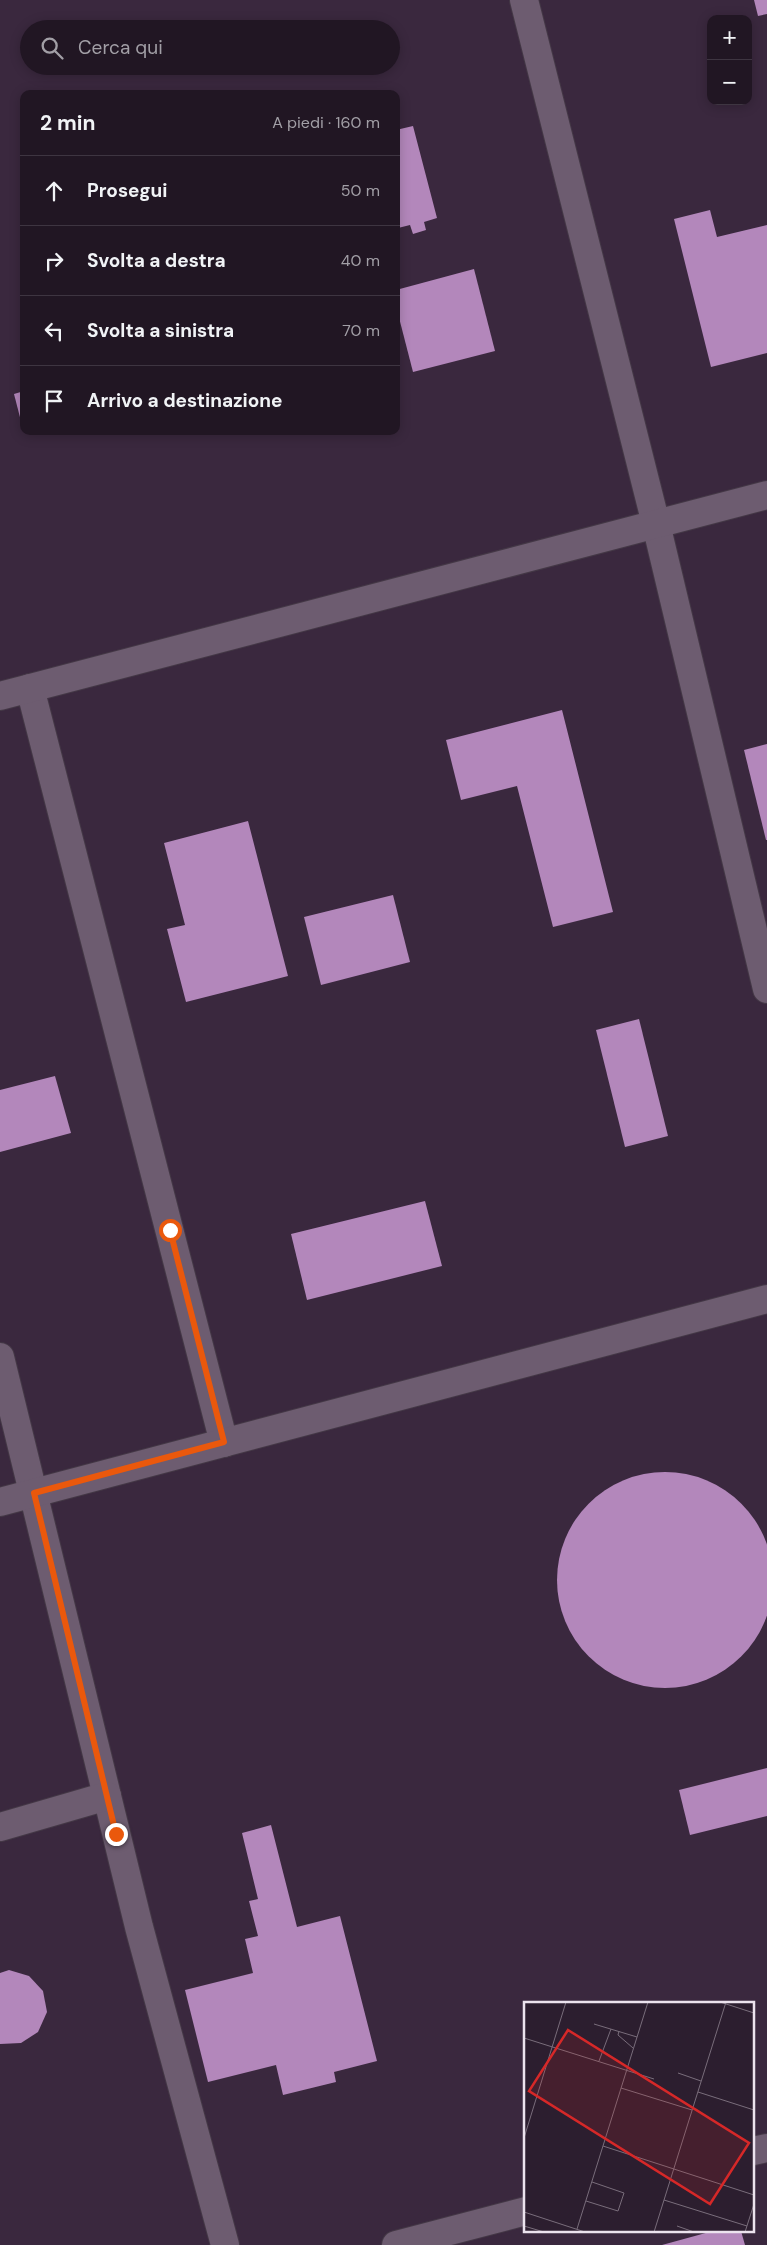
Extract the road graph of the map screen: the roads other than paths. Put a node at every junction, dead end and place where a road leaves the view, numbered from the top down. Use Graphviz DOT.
graph roads {
  1 [pos="524,0"];
  2 [pos="767,495"];
  3 [pos="656,524"];
  4 [pos="30,688"];
  5 [pos="0,696"];
  6 [pos="767,989"];
  7 [pos="767,1299"];
  8 [pos="0,1358"];
  9 [pos="224,1442"];
  10 [pos="34,1493"];
  11 [pos="0,1502"];
  12 [pos="107,1796"];
  13 [pos="0,1827"];
  14 [pos="767,2148"];
  15 [pos="754,2151"];
  16 [pos="524,2212"];
  17 [pos="225,2245"];
  18 [pos="396,2245"];
  1 -- 3 [label="lane"];
  2 -- 3 [label="lane"];
  3 -- 4 [label="lane"];
  3 -- 6 [label="lane"];
  4 -- 5 [label="lane"];
  4 -- 9 [label="lane"];
  7 -- 9 [label="lane"];
  8 -- 10 [label="lane"];
  9 -- 10 [label="lane"];
  10 -- 11 [label="lane"];
  10 -- 12 [label="lane"];
  12 -- 13 [label="lane"];
  12 -- 17 [label="lane"];
  14 -- 15 [label="lane"];
  16 -- 18 [label="lane"];
}
